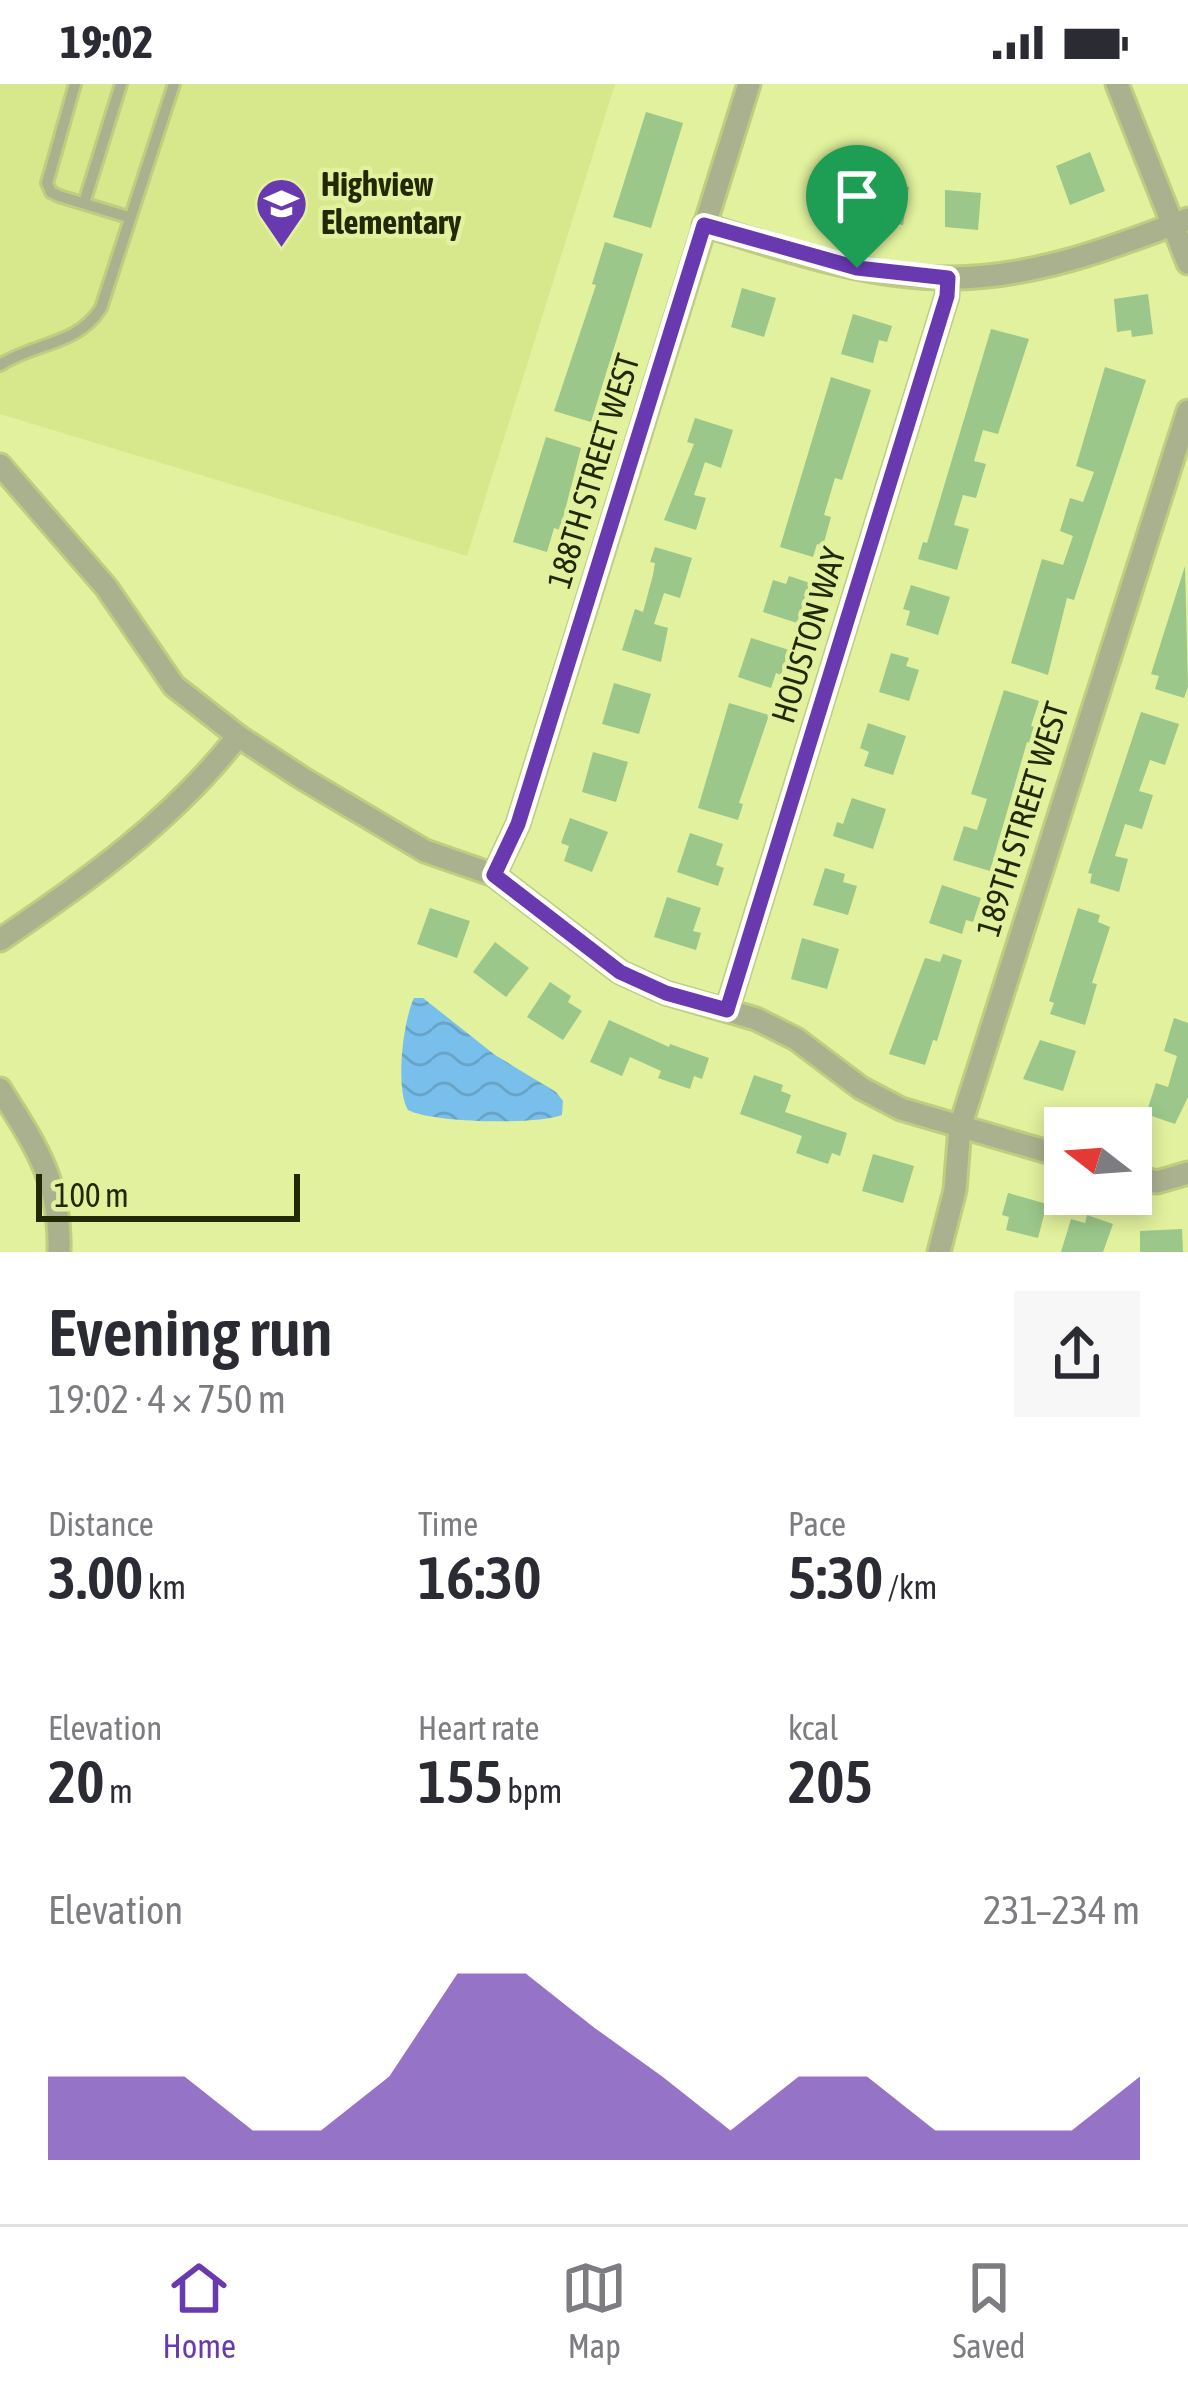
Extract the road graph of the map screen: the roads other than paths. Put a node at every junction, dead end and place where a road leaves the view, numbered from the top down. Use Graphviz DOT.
graph roads {
  1 [pos="75,84"];
  2 [pos="121,84"];
  3 [pos="174,84"];
  4 [pos="749,84"];
  5 [pos="1117,84"];
  6 [pos="84,203"];
  7 [pos="128,217"];
  8 [pos="1181,222"];
  9 [pos="704,225"];
  10 [pos="1188,262"];
  11 [pos="948,278"];
  12 [pos="0,365"];
  13 [pos="1188,411"];
  14 [pos="0,465"];
  15 [pos="238,736"];
  16 [pos="494,875"];
  17 [pos="0,940"];
  18 [pos="727,1010"];
  19 [pos="0,1089"];
  20 [pos="960,1127"];
  21 [pos="1044,1151"];
  22 [pos="1188,1173"];
  23 [pos="1152,1181"];
  24 [pos="59,1252"];
  25 [pos="939,1252"];
  1 -- 6 [label="lane"];
  2 -- 6 [label="lane"];
  3 -- 7 [label="lane"];
  4 -- 9 [label="street, 188TH STREET WEST"];
  5 -- 8 [label="street"];
  6 -- 7 [label="lane"];
  7 -- 12 [label="lane"];
  8 -- 10 [label="street"];
  8 -- 11 [label="street"];
  9 -- 11 [label="street"];
  9 -- 16 [label="street, 188TH STREET WEST"];
  11 -- 18 [label="street, HOUSTON WAY"];
  13 -- 20 [label="street, 189TH STREET WEST"];
  14 -- 15 [label="street"];
  15 -- 16 [label="street"];
  15 -- 17 [label="street"];
  16 -- 18 [label="street"];
  18 -- 20 [label="street"];
  19 -- 24 [label="street"];
  20 -- 21 [label="street"];
  20 -- 25 [label="street, 189TH STREET WEST"];
  22 -- 23 [label="street"];
}
